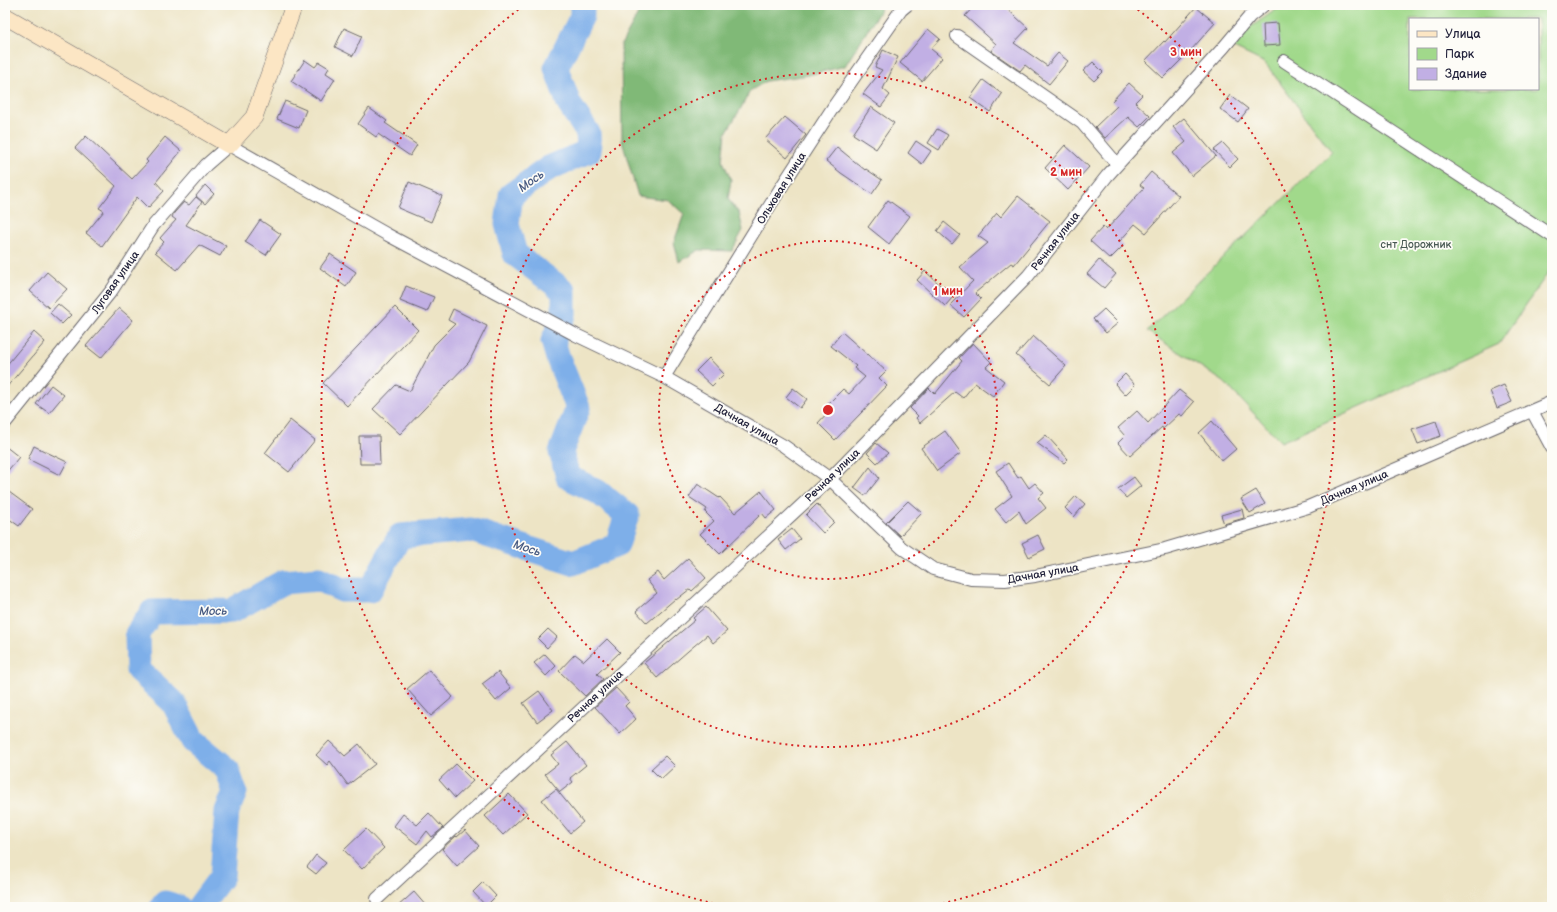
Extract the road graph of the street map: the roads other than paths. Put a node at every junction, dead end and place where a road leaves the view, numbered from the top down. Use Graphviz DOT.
graph roads {
  1 [pos="294,5"];
  2 [pos="907,5"];
  3 [pos="1264,5"];
  4 [pos="5,16"];
  5 [pos="957,36"];
  6 [pos="1284,61"];
  7 [pos="229,145"];
  8 [pos="1117,164"];
  9 [pos="1552,236"];
  10 [pos="664,377"];
  11 [pos="1552,402"];
  12 [pos="1532,411"];
  13 [pos="5,423"];
  14 [pos="1552,448"];
  15 [pos="830,479"];
  16 [pos="377,899"];
  1 -- 7 [label="street"];
  2 -- 10 [label="street, Ольховая улица"];
  3 -- 8 [label="street, Речная улица"];
  4 -- 7 [label="street"];
  5 -- 8 [label="street"];
  6 -- 9 [label="street"];
  7 -- 10 [label="street, Дачная улица"];
  7 -- 13 [label="street, Луговая улица"];
  8 -- 15 [label="street, Речная улица"];
  10 -- 15 [label="street, Дачная улица"];
  11 -- 12 [label="street, Дачная улица"];
  12 -- 14 [label="street"];
  12 -- 15 [label="street, Дачная улица"];
  15 -- 16 [label="street, Речная улица"];
}
